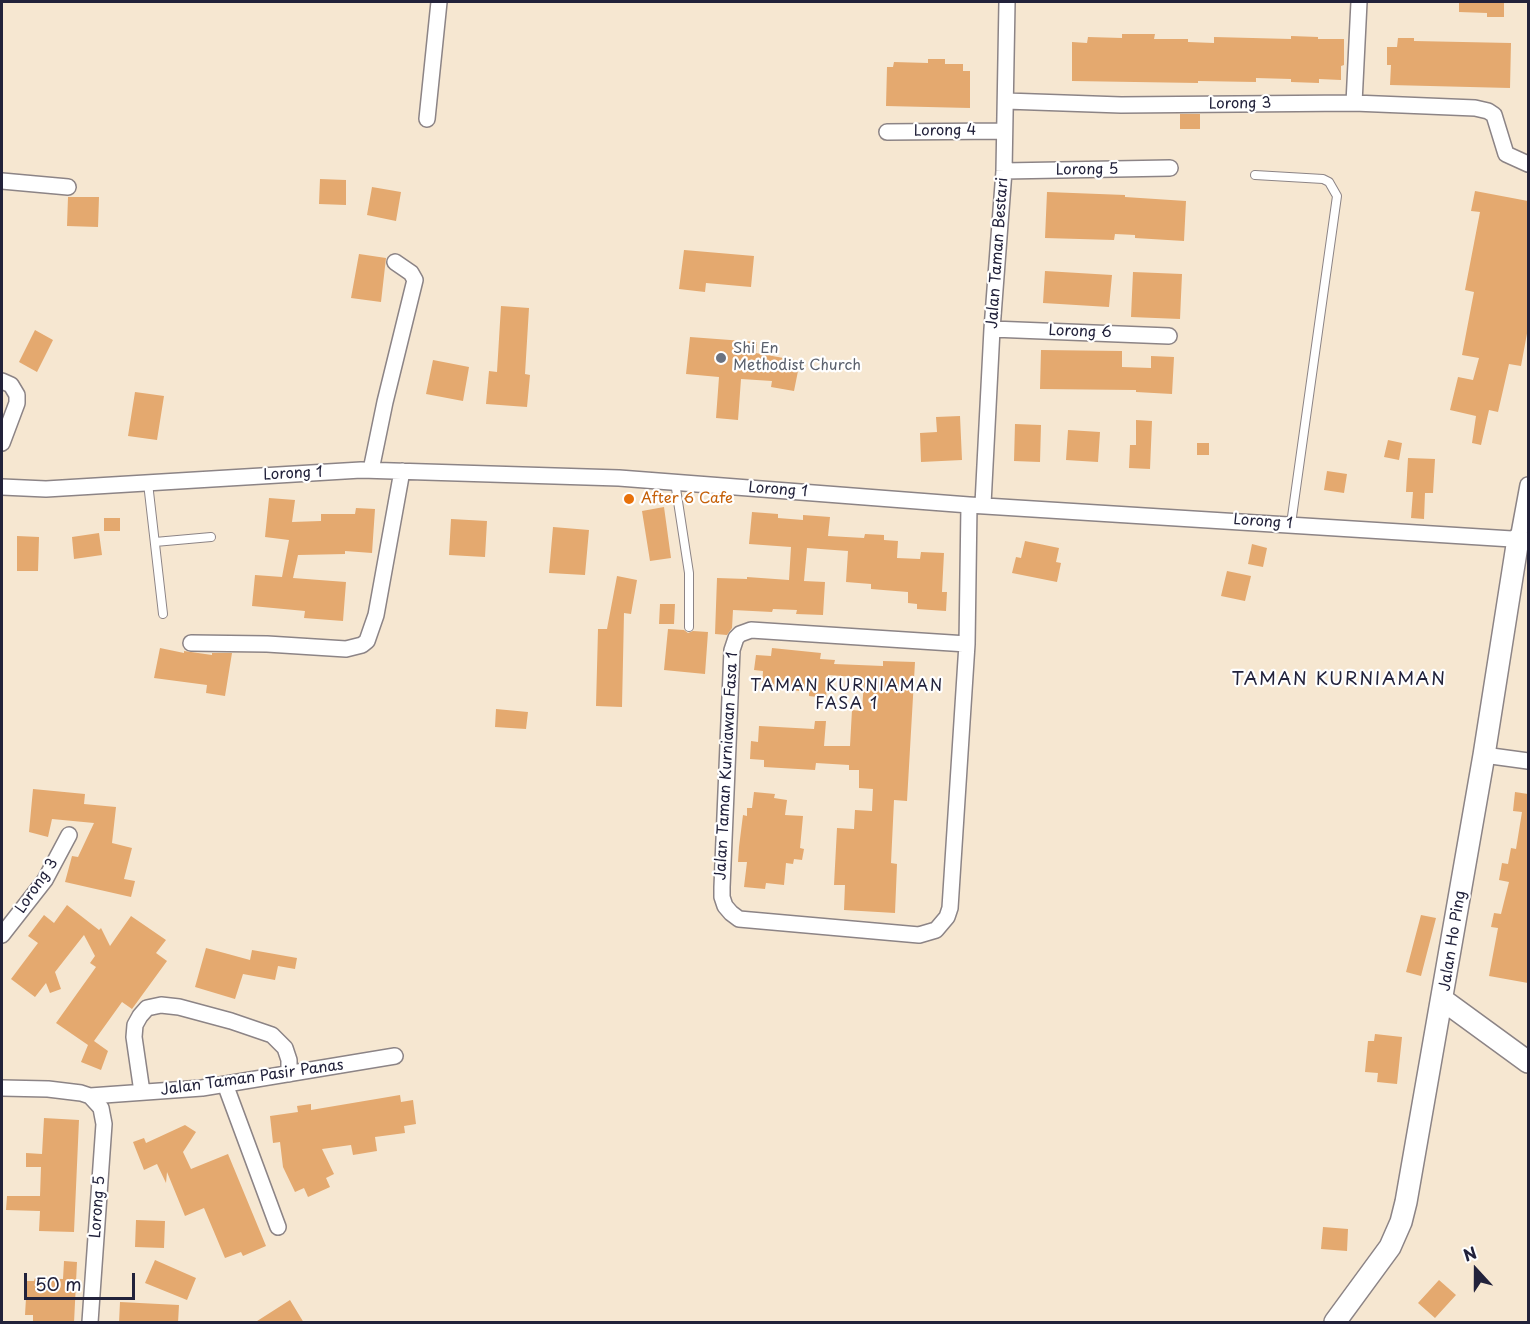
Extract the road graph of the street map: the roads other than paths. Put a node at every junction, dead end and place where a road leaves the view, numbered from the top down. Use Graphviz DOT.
graph roads {
  1 [pos="439,2"];
  2 [pos="1007,2"];
  3 [pos="1359,2"];
  4 [pos="1006,101"];
  5 [pos="1354,103"];
  6 [pos="427,119"];
  7 [pos="1003,130"];
  8 [pos="887,132"];
  9 [pos="1528,164"];
  10 [pos="1170,168"];
  11 [pos="1004,171"];
  12 [pos="1255,175"];
  13 [pos="2,181"];
  14 [pos="68,187"];
  15 [pos="395,262"];
  16 [pos="992,329"];
  17 [pos="1169,336"];
  18 [pos="2,381"];
  19 [pos="2,443"];
  20 [pos="371,470"];
  21 [pos="402,471"];
  22 [pos="675,482"];
  23 [pos="148,483"];
  24 [pos="1528,485"];
  25 [pos="2,487"];
  26 [pos="976,504"];
  27 [pos="1291,524"];
  28 [pos="210,537"];
  29 [pos="1523,539"];
  30 [pos="155,542"];
  31 [pos="163,614"];
  32 [pos="690,627"];
  33 [pos="191,643"];
  34 [pos="967,644"];
  35 [pos="1484,755"];
  36 [pos="1528,761"];
  37 [pos="69,835"];
  38 [pos="2,936"];
  39 [pos="1443,1000"];
  40 [pos="395,1056"];
  41 [pos="1528,1062"];
  42 [pos="289,1074"];
  43 [pos="225,1084"];
  44 [pos="2,1088"];
  45 [pos="142,1092"];
  46 [pos="90,1096"];
  47 [pos="278,1227"];
  48 [pos="90,1323"];
  49 [pos="1335,1323"];
  1 -- 6 [label="street"];
  2 -- 4 [label="street, Jalan Taman Bestari"];
  3 -- 5 [label="street"];
  4 -- 5 [label="street, Lorong 3"];
  4 -- 7 [label="street, Jalan Taman Bestari"];
  5 -- 9 [label="street, Lorong 3"];
  7 -- 8 [label="street, Lorong 4"];
  7 -- 11 [label="street, Jalan Taman Bestari"];
  10 -- 11 [label="street, Lorong 5"];
  11 -- 16 [label="street, Jalan Taman Bestari"];
  12 -- 27 [label="lane"];
  13 -- 14 [label="street"];
  15 -- 20 [label="street"];
  16 -- 17 [label="street, Lorong 6"];
  16 -- 26 [label="street, Jalan Taman Bestari"];
  18 -- 19 [label="street"];
  20 -- 21 [label="street, Lorong 1"];
  20 -- 23 [label="street, Lorong 1"];
  21 -- 22 [label="street, Lorong 1"];
  21 -- 33 [label="street"];
  22 -- 26 [label="street, Lorong 1"];
  22 -- 32 [label="lane"];
  23 -- 25 [label="street, Lorong 1"];
  23 -- 30 [label="lane"];
  24 -- 29 [label="street"];
  26 -- 27 [label="street, Lorong 1"];
  26 -- 34 [label="street, Jalan Taman Kurniawan Fasa 1"];
  27 -- 29 [label="street, Lorong 1"];
  28 -- 30 [label="lane"];
  29 -- 35 [label="street, Jalan Ho Ping"];
  30 -- 31 [label="lane"];
  34 -- 34 [label="street, Jalan Taman Kurniawan Fasa 1"];
  35 -- 36 [label="street"];
  35 -- 39 [label="street, Jalan Ho Ping"];
  37 -- 38 [label="street, Lorong 3"];
  39 -- 41 [label="street"];
  39 -- 49 [label="street, Jalan Ho Ping"];
  40 -- 42 [label="street, Jalan Taman Pasir Panas"];
  42 -- 43 [label="street, Jalan Taman Pasir Panas"];
  42 -- 45 [label="street"];
  43 -- 45 [label="street, Jalan Taman Pasir Panas"];
  43 -- 47 [label="street"];
  44 -- 46 [label="street, Jalan Taman Pasir Panas"];
  45 -- 46 [label="street, Jalan Taman Pasir Panas"];
  46 -- 48 [label="street, Lorong 5"];
}
